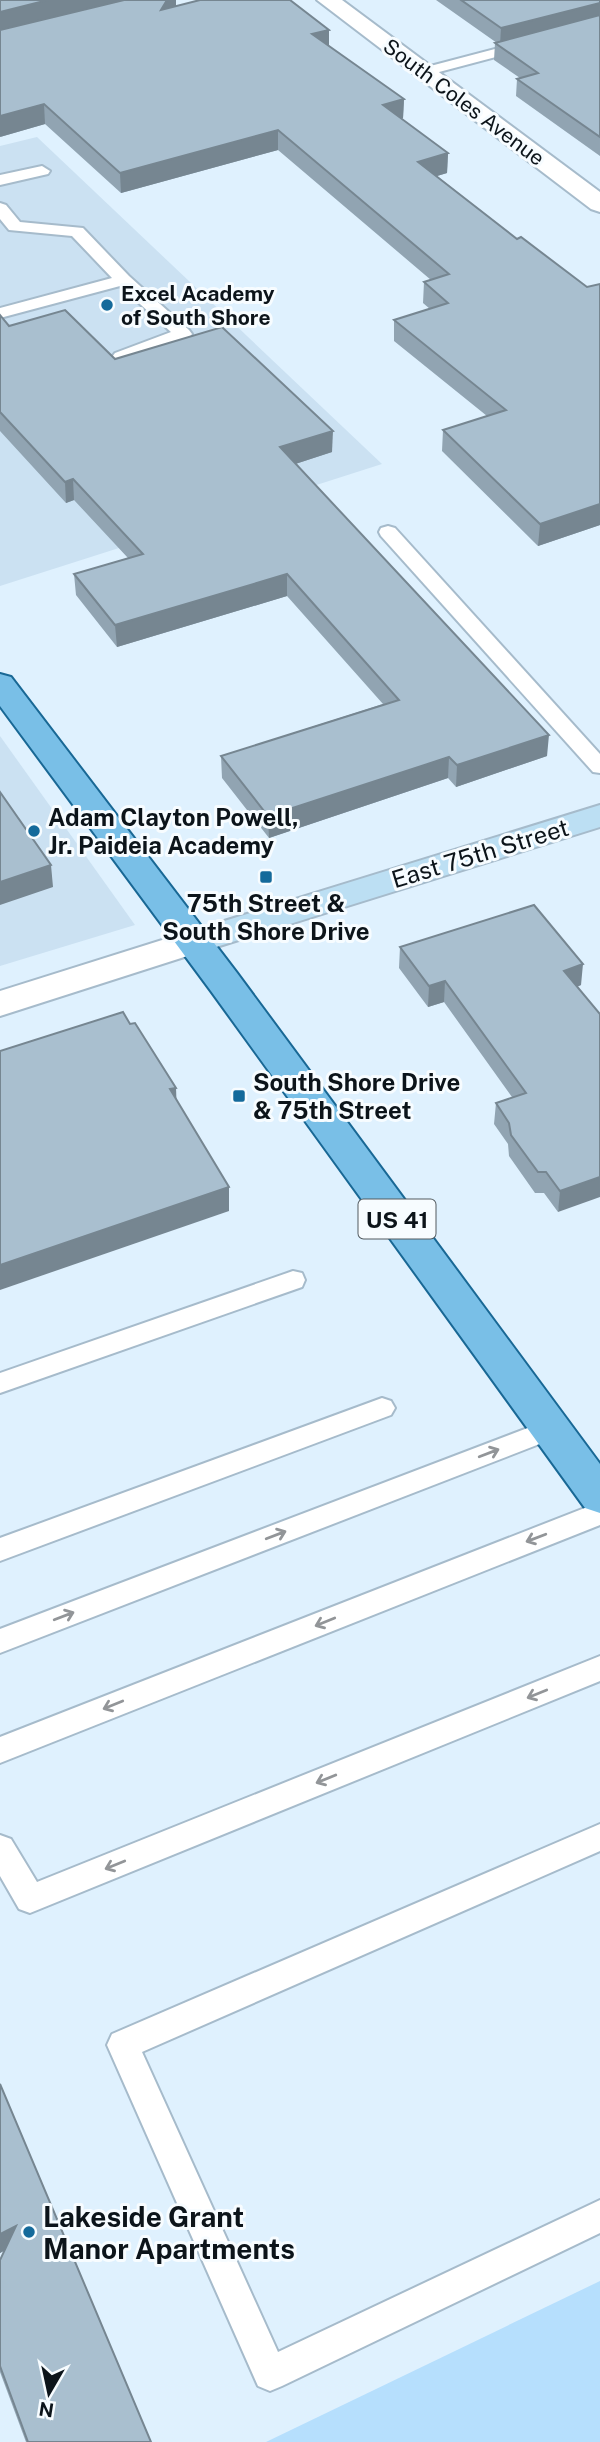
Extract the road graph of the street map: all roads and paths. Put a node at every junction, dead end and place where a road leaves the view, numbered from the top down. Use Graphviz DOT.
graph roads {
  1 [pos="328,0"];
  2 [pos="538,41"];
  3 [pos="424,72"];
  4 [pos="42,171"];
  5 [pos="0,180"];
  6 [pos="600,204"];
  7 [pos="0,208"];
  8 [pos="123,280"];
  9 [pos="0,313"];
  10 [pos="121,357"];
  11 [pos="387,532"];
  12 [pos="0,684"];
  13 [pos="600,767"];
  14 [pos="600,816"];
  15 [pos="194,942"];
  16 [pos="0,1004"];
  17 [pos="293,1280"];
  18 [pos="0,1383"];
  19 [pos="382,1408"];
  20 [pos="551,1429"];
  21 [pos="598,1492"];
  22 [pos="0,1550"];
  23 [pos="0,1640"];
  24 [pos="600,1668"];
  25 [pos="0,1750"];
  26 [pos="600,1838"];
  27 [pos="0,1848"];
  28 [pos="600,2216"];
  1 -- 3 [label="street, South Coles Avenue"];
  2 -- 3 [label="lane"];
  3 -- 6 [label="street, South Coles Avenue"];
  4 -- 5 [label="lane"];
  7 -- 8 [label="lane"];
  8 -- 9 [label="lane"];
  8 -- 10 [label="lane"];
  11 -- 13 [label="lane"];
  12 -- 15 [label="main road, US 41"];
  14 -- 15 [label="main road, East 75th Street"];
  15 -- 16 [label="street, East 75th Street"];
  15 -- 20 [label="main road, US 41"];
  17 -- 18 [label="lane"];
  19 -- 22 [label="lane"];
  20 -- 21 [label="main road, US 41"];
  23 -- 20 [label="lane, one-way"];
  21 -- 25 [label="lane, one-way"];
  24 -- 27 [label="lane, one-way"];
  26 -- 28 [label="lane"];
}
